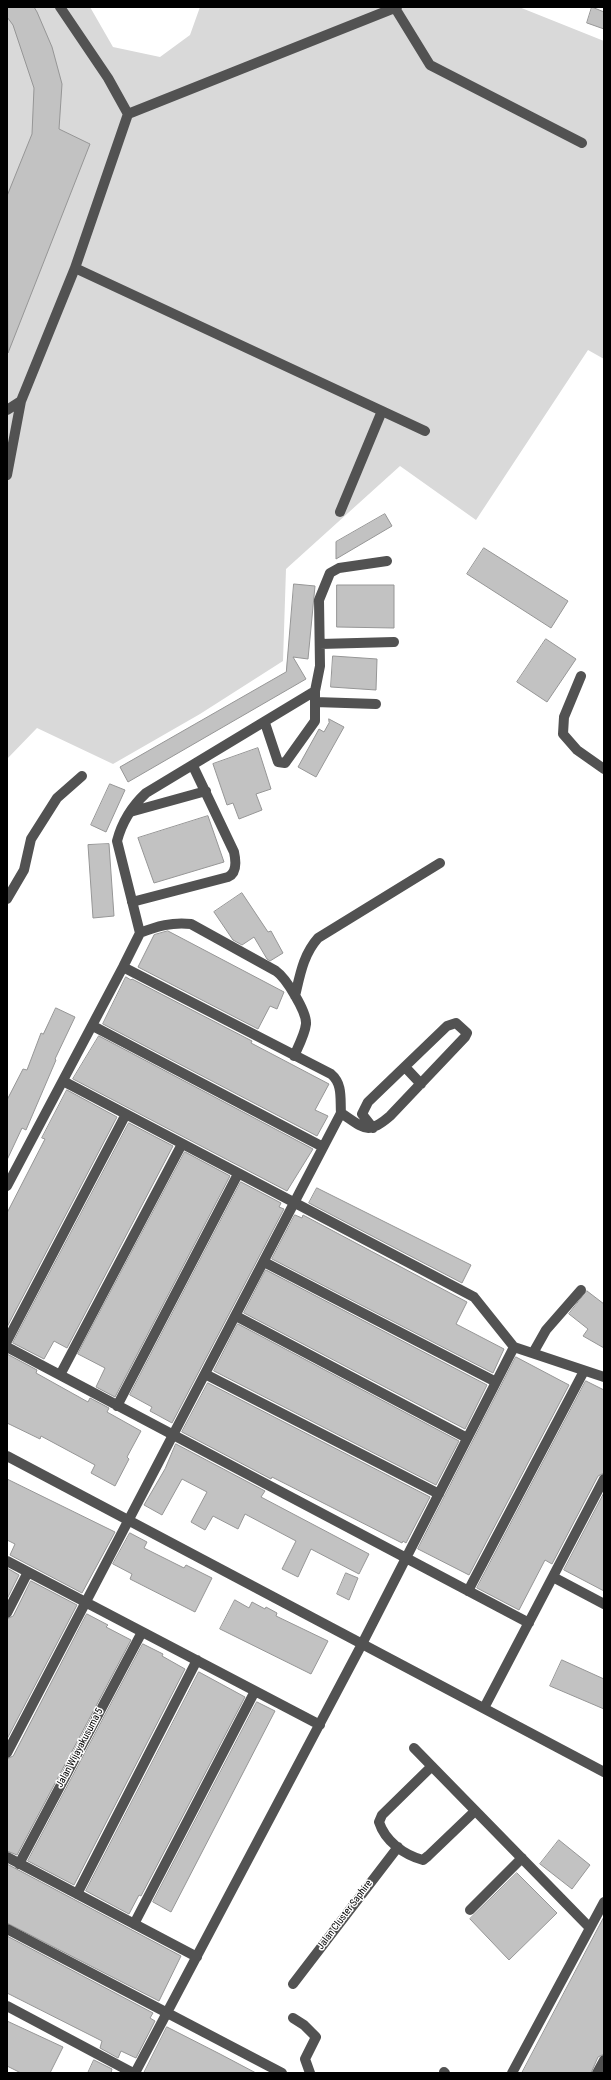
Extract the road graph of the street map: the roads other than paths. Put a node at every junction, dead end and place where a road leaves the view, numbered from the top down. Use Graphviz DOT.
graph roads {
  1 [pos="60,7"];
  2 [pos="396,7"];
  3 [pos="128,114"];
  4 [pos="582,144"];
  5 [pos="75,268"];
  6 [pos="21,400"];
  7 [pos="7,410"];
  8 [pos="382,411"];
  9 [pos="425,431"];
  10 [pos="7,475"];
  11 [pos="340,512"];
  12 [pos="387,561"];
  13 [pos="394,642"];
  14 [pos="320,644"];
  15 [pos="580,676"];
  16 [pos="315,691"];
  17 [pos="315,702"];
  18 [pos="376,704"];
  19 [pos="265,723"];
  20 [pos="193,766"];
  21 [pos="604,769"];
  22 [pos="82,776"];
  23 [pos="206,791"];
  24 [pos="130,812"];
  25 [pos="440,863"];
  26 [pos="7,898"];
  27 [pos="132,902"];
  28 [pos="140,933"];
  29 [pos="123,967"];
  30 [pos="295,996"];
  31 [pos="93,1026"];
  32 [pos="294,1056"];
  33 [pos="405,1067"];
  34 [pos="63,1081"];
  35 [pos="421,1084"];
  36 [pos="341,1113"];
  37 [pos="126,1114"];
  38 [pos="373,1128"];
  39 [pos="182,1144"];
  40 [pos="323,1147"];
  41 [pos="238,1174"];
  42 [pos="7,1186"];
  43 [pos="294,1203"];
  44 [pos="264,1262"];
  45 [pos="581,1290"];
  46 [pos="236,1316"];
  47 [pos="7,1341"];
  48 [pos="7,1347"];
  49 [pos="514,1347"];
  50 [pos="533,1353"];
  51 [pos="584,1371"];
  52 [pos="206,1374"];
  53 [pos="60,1375"];
  54 [pos="604,1377"];
  55 [pos="496,1382"];
  56 [pos="117,1406"];
  57 [pos="173,1436"];
  58 [pos="467,1438"];
  59 [pos="7,1456"];
  60 [pos="604,1479"];
  61 [pos="439,1494"];
  62 [pos="129,1521"];
  63 [pos="406,1558"];
  64 [pos="7,1561"];
  65 [pos="28,1572"];
  66 [pos="552,1577"];
  67 [pos="468,1591"];
  68 [pos="86,1603"];
  69 [pos="604,1604"];
  70 [pos="7,1613"];
  71 [pos="528,1623"];
  72 [pos="142,1632"];
  73 [pos="362,1644"];
  74 [pos="197,1660"];
  75 [pos="255,1691"];
  76 [pos="484,1708"];
  77 [pos="320,1725"];
  78 [pos="414,1748"];
  79 [pos="7,1753"];
  80 [pos="431,1767"];
  81 [pos="604,1772"];
  82 [pos="475,1811"];
  83 [pos="398,1847"];
  84 [pos="7,1857"];
  85 [pos="522,1858"];
  86 [pos="19,1864"];
  87 [pos="77,1894"];
  88 [pos="604,1902"];
  89 [pos="470,1910"];
  90 [pos="134,1924"];
  91 [pos="590,1928"];
  92 [pos="7,1929"];
  93 [pos="197,1957"];
  94 [pos="293,1984"];
  95 [pos="7,2006"];
  96 [pos="168,2013"];
  97 [pos="293,2018"];
  98 [pos="604,2060"];
  99 [pos="134,2073"];
  100 [pos="282,2073"];
  101 [pos="310,2073"];
  102 [pos="512,2073"];
  103 [pos="597,2073"];
  1 -- 3 [label="street"];
  2 -- 3 [label="street"];
  2 -- 4 [label="street"];
  3 -- 5 [label="street"];
  5 -- 6 [label="street"];
  5 -- 8 [label="street"];
  6 -- 7 [label="street"];
  6 -- 10 [label="street"];
  8 -- 9 [label="street"];
  8 -- 11 [label="street"];
  12 -- 14 [label="street"];
  13 -- 14 [label="street"];
  14 -- 16 [label="street"];
  15 -- 21 [label="street"];
  16 -- 17 [label="street"];
  16 -- 19 [label="street"];
  17 -- 18 [label="street"];
  17 -- 19 [label="street"];
  19 -- 20 [label="street"];
  20 -- 23 [label="street"];
  20 -- 24 [label="street"];
  22 -- 26 [label="street"];
  23 -- 24 [label="street"];
  23 -- 27 [label="street"];
  24 -- 27 [label="street"];
  25 -- 30 [label="street"];
  27 -- 28 [label="street"];
  28 -- 29 [label="street"];
  28 -- 30 [label="street"];
  29 -- 31 [label="street"];
  29 -- 32 [label="street"];
  30 -- 32 [label="street"];
  31 -- 34 [label="street"];
  31 -- 40 [label="street"];
  32 -- 36 [label="street"];
  33 -- 35 [label="street"];
  33 -- 35 [label="street"];
  33 -- 38 [label="street"];
  34 -- 37 [label="street"];
  34 -- 42 [label="street"];
  35 -- 38 [label="street"];
  36 -- 38 [label="street"];
  36 -- 40 [label="street"];
  37 -- 39 [label="street"];
  37 -- 47 [label="street"];
  39 -- 41 [label="street"];
  39 -- 53 [label="street"];
  40 -- 43 [label="street"];
  41 -- 43 [label="street"];
  41 -- 56 [label="street"];
  43 -- 44 [label="street"];
  43 -- 49 [label="street"];
  44 -- 46 [label="street"];
  44 -- 55 [label="street"];
  45 -- 50 [label="street"];
  46 -- 52 [label="street"];
  46 -- 58 [label="street"];
  48 -- 53 [label="street"];
  49 -- 50 [label="street"];
  49 -- 55 [label="street"];
  50 -- 51 [label="street"];
  51 -- 54 [label="street"];
  51 -- 67 [label="street"];
  52 -- 57 [label="street"];
  52 -- 61 [label="street"];
  53 -- 56 [label="street"];
  55 -- 58 [label="street"];
  56 -- 57 [label="street"];
  57 -- 62 [label="street"];
  57 -- 63 [label="street"];
  58 -- 61 [label="street"];
  59 -- 62 [label="street"];
  60 -- 66 [label="street"];
  61 -- 63 [label="street"];
  62 -- 68 [label="street"];
  62 -- 73 [label="street"];
  63 -- 67 [label="street"];
  63 -- 73 [label="street"];
  64 -- 65 [label="street"];
  65 -- 68 [label="street"];
  65 -- 70 [label="street"];
  66 -- 69 [label="street"];
  66 -- 71 [label="street"];
  67 -- 71 [label="street"];
  68 -- 72 [label="street"];
  68 -- 79 [label="street"];
  71 -- 76 [label="street"];
  72 -- 74 [label="street"];
  72 -- 86 [label="street, Jalan Wijayakusuma 5"];
  73 -- 76 [label="street"];
  73 -- 77 [label="street"];
  74 -- 75 [label="street"];
  74 -- 87 [label="street"];
  75 -- 77 [label="street"];
  75 -- 90 [label="street"];
  76 -- 81 [label="street"];
  77 -- 93 [label="street"];
  78 -- 80 [label="street"];
  80 -- 82 [label="street"];
  80 -- 83 [label="street"];
  82 -- 83 [label="street"];
  82 -- 85 [label="street"];
  83 -- 94 [label="street, Jalan Cluster Saphire"];
  84 -- 86 [label="street"];
  85 -- 89 [label="street"];
  85 -- 91 [label="street"];
  86 -- 87 [label="street"];
  87 -- 90 [label="street"];
  88 -- 91 [label="street"];
  90 -- 93 [label="street"];
  91 -- 102 [label="street"];
  92 -- 96 [label="street"];
  93 -- 96 [label="street"];
  95 -- 99 [label="street"];
  96 -- 99 [label="street"];
  96 -- 100 [label="street"];
  97 -- 101 [label="street"];
  98 -- 103 [label="street"];
}
